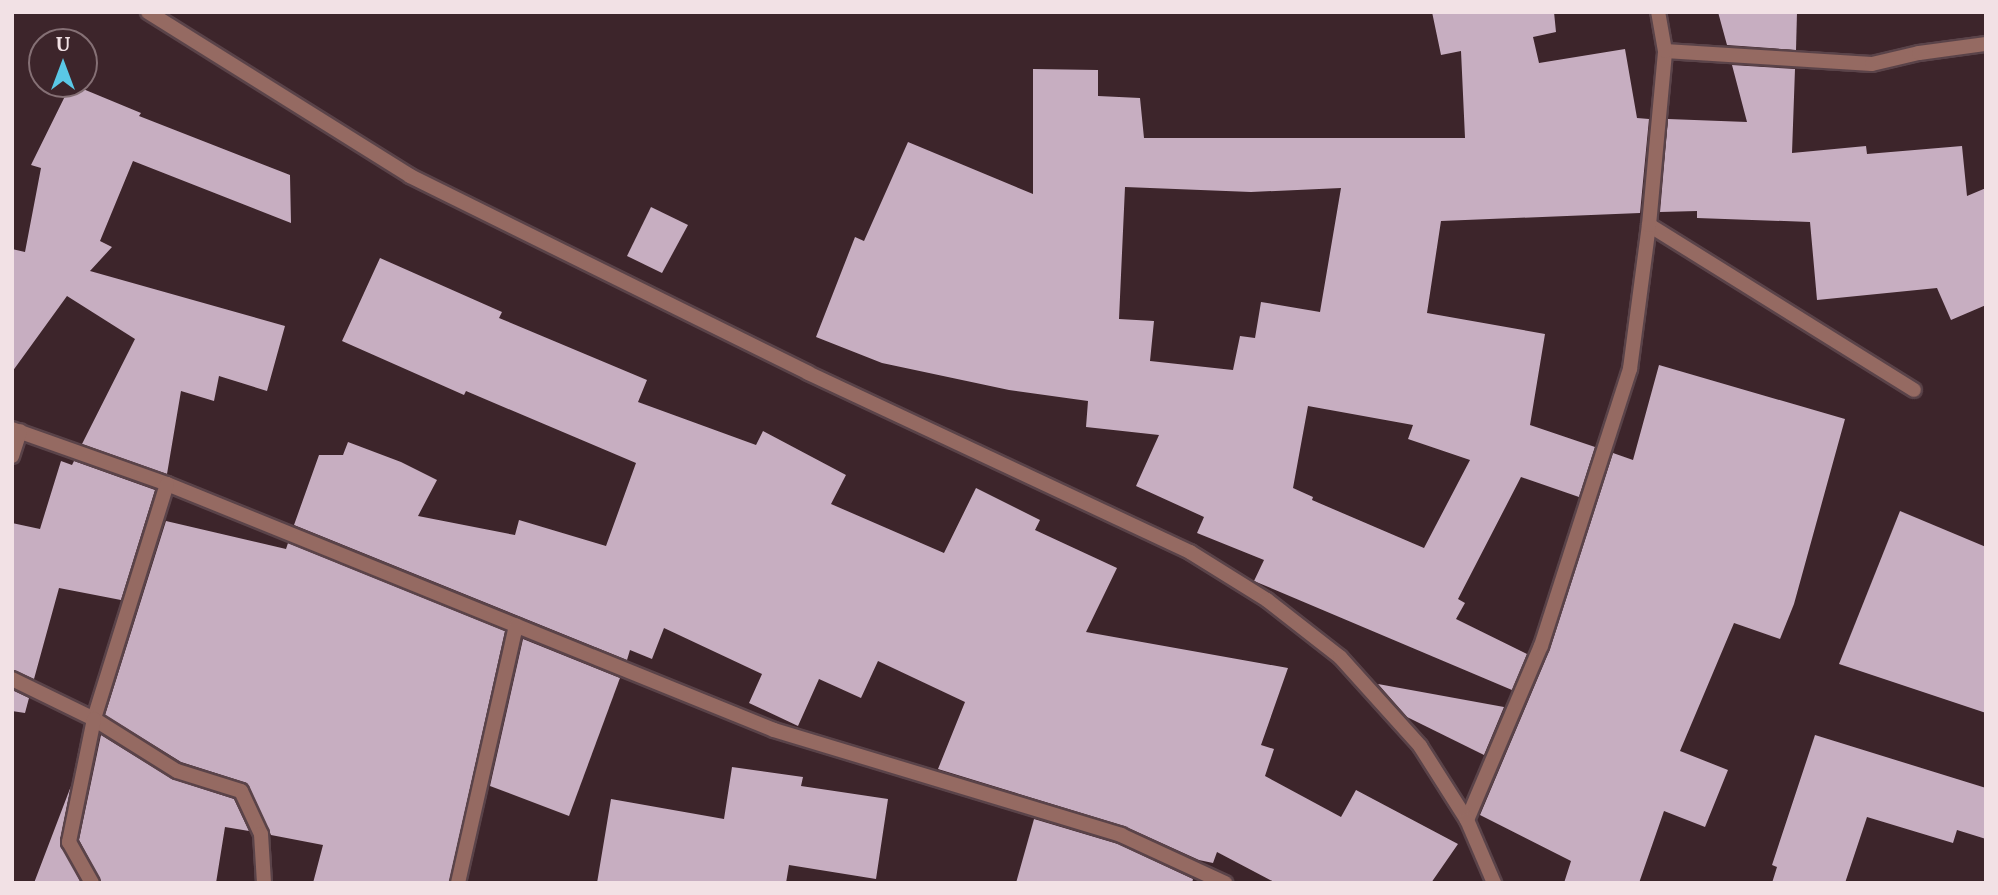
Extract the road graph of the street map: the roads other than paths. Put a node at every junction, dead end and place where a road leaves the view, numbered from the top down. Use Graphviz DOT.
graph roads {
  1 [pos="148,12"];
  2 [pos="1658,12"];
  3 [pos="1986,44"];
  4 [pos="1665,51"];
  5 [pos="1649,225"];
  6 [pos="1914,390"];
  7 [pos="16,430"];
  8 [pos="12,456"];
  9 [pos="167,484"];
  10 [pos="516,625"];
  11 [pos="12,679"];
  12 [pos="94,719"];
  13 [pos="1467,820"];
  14 [pos="92,883"];
  15 [pos="264,883"];
  16 [pos="458,883"];
  17 [pos="1226,883"];
  18 [pos="1494,883"];
  1 -- 13 [label="street"];
  2 -- 4 [label="street"];
  3 -- 4 [label="street"];
  4 -- 5 [label="street"];
  5 -- 6 [label="street"];
  5 -- 13 [label="street"];
  7 -- 8 [label="street"];
  7 -- 9 [label="street"];
  9 -- 10 [label="street"];
  9 -- 12 [label="street"];
  10 -- 16 [label="street"];
  10 -- 17 [label="street"];
  11 -- 12 [label="street"];
  12 -- 14 [label="street"];
  12 -- 15 [label="street"];
  13 -- 18 [label="street"];
}
